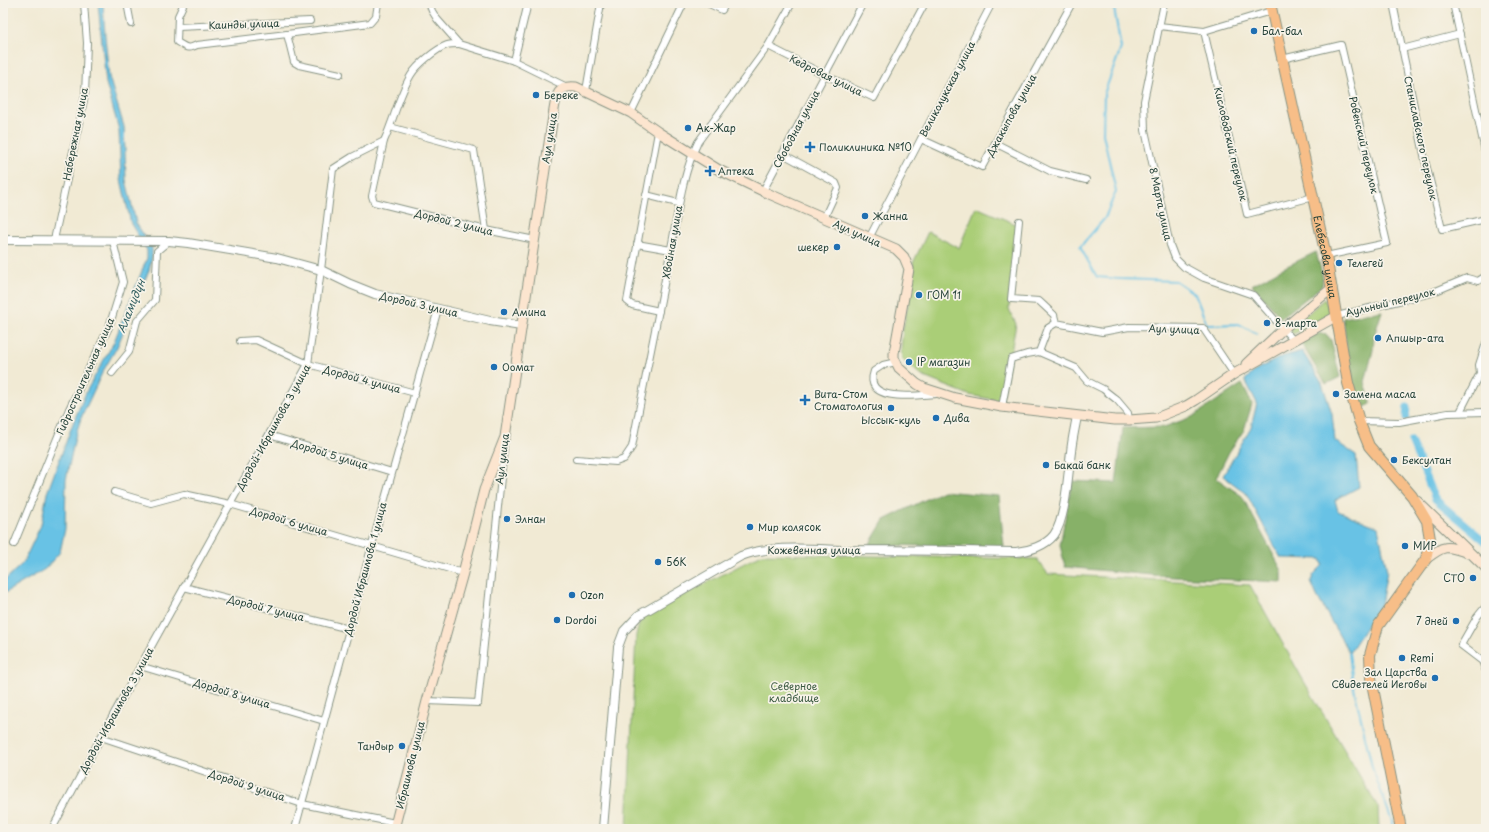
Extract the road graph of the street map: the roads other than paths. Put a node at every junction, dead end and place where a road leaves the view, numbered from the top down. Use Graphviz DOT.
graph roads {
  1 [pos="84,3"];
  2 [pos="127,3"];
  3 [pos="184,3"];
  4 [pos="378,3"];
  5 [pos="429,3"];
  6 [pos="528,3"];
  7 [pos="601,3"];
  8 [pos="684,3"];
  9 [pos="707,3"];
  10 [pos="726,3"];
  11 [pos="792,3"];
  12 [pos="863,3"];
  13 [pos="925,3"];
  14 [pos="992,3"];
  15 [pos="1072,3"];
  16 [pos="1164,3"];
  17 [pos="1393,3"];
  18 [pos="1453,3"];
  19 [pos="1270,7"];
  20 [pos="310,21"];
  21 [pos="131,24"];
  22 [pos="178,26"];
  23 [pos="1159,26"];
  24 [pos="1204,31"];
  25 [pos="287,34"];
  26 [pos="1460,34"];
  27 [pos="459,44"];
  28 [pos="768,46"];
  29 [pos="1402,49"];
  30 [pos="1282,60"];
  31 [pos="514,61"];
  32 [pos="340,74"];
  33 [pos="825,75"];
  34 [pos="567,87"];
  35 [pos="586,91"];
  36 [pos="631,113"];
  37 [pos="390,127"];
  38 [pos="658,132"];
  39 [pos="921,139"];
  40 [pos="384,141"];
  41 [pos="995,143"];
  42 [pos="692,154"];
  43 [pos="783,154"];
  44 [pos="1486,156"];
  45 [pos="1086,180"];
  46 [pos="763,191"];
  47 [pos="646,195"];
  48 [pos="1313,197"];
  49 [pos="678,203"];
  50 [pos="824,218"];
  51 [pos="1486,219"];
  52 [pos="1019,220"];
  53 [pos="486,230"];
  54 [pos="869,238"];
  55 [pos="3,240"];
  56 [pos="54,240"];
  57 [pos="535,240"];
  58 [pos="112,241"];
  59 [pos="167,241"];
  60 [pos="637,244"];
  61 [pos="671,250"];
  62 [pos="1326,256"];
  63 [pos="322,270"];
  64 [pos="1486,276"];
  65 [pos="1332,288"];
  66 [pos="438,309"];
  67 [pos="659,311"];
  68 [pos="1337,316"];
  69 [pos="1056,323"];
  70 [pos="521,326"];
  71 [pos="1283,329"];
  72 [pos="240,341"];
  73 [pos="1294,341"];
  74 [pos="1486,343"];
  75 [pos="1039,352"];
  76 [pos="896,362"];
  77 [pos="308,364"];
  78 [pos="1483,372"];
  79 [pos="112,373"];
  80 [pos="1234,374"];
  81 [pos="415,393"];
  82 [pos="940,394"];
  83 [pos="1002,407"];
  84 [pos="1460,412"];
  85 [pos="1486,412"];
  86 [pos="1077,416"];
  87 [pos="1129,420"];
  88 [pos="1359,421"];
  89 [pos="269,435"];
  90 [pos="505,437"];
  91 [pos="576,459"];
  92 [pos="392,472"];
  93 [pos="114,492"];
  94 [pos="1412,496"];
  95 [pos="230,504"];
  96 [pos="14,544"];
  97 [pos="372,545"];
  98 [pos="1472,554"];
  99 [pos="1426,560"];
  100 [pos="1486,568"];
  101 [pos="463,573"];
  102 [pos="184,587"];
  103 [pos="1486,606"];
  104 [pos="349,629"];
  105 [pos="1484,660"];
  106 [pos="140,666"];
  107 [pos="1486,671"];
  108 [pos="427,701"];
  109 [pos="324,721"];
  110 [pos="101,737"];
  111 [pos="302,804"];
  112 [pos="395,826"];
  113 [pos="52,829"];
  114 [pos="295,829"];
  115 [pos="603,829"];
  116 [pos="1401,829"];
  1 -- 56 [label="street, Набережная улица"];
  2 -- 21 [label="street"];
  3 -- 22 [label="street"];
  4 -- 25 [label="street"];
  5 -- 27 [label="street"];
  6 -- 31 [label="street"];
  7 -- 35 [label="street"];
  8 -- 36 [label="street"];
  9 -- 10 [label="street"];
  11 -- 28 [label="street, Хвойная улица"];
  12 -- 33 [label="street, Свободная улица"];
  13 -- 33 [label="street, Кедровая улица"];
  14 -- 39 [label="street, Великолукская улица"];
  15 -- 41 [label="street, Джакыпова улица"];
  16 -- 23 [label="street, 8 Марта улица"];
  17 -- 29 [label="street, Станиславского переулок"];
  18 -- 26 [label="street"];
  19 -- 24 [label="street"];
  19 -- 30 [label="main road, Елебесова улица"];
  20 -- 22 [label="street, Каинды улица"];
  22 -- 25 [label="street"];
  23 -- 24 [label="street"];
  23 -- 71 [label="street, 8 Марта улица"];
  24 -- 48 [label="street, Кисловодский переулок"];
  25 -- 32 [label="street"];
  26 -- 29 [label="street"];
  26 -- 44 [label="street"];
  27 -- 31 [label="street"];
  27 -- 37 [label="street"];
  28 -- 33 [label="street, Кедровая улица"];
  28 -- 42 [label="street, Хвойная улица"];
  29 -- 51 [label="street, Станиславского переулок"];
  30 -- 48 [label="main road, Елебесова улица"];
  30 -- 62 [label="street, Ровенский переулок"];
  31 -- 34 [label="street"];
  33 -- 43 [label="street, Свободная улица"];
  34 -- 35 [label="main road, Аул улица"];
  34 -- 57 [label="main road, Аул улица"];
  35 -- 36 [label="main road, Аул улица"];
  36 -- 38 [label="main road, Аул улица"];
  37 -- 40 [label="street"];
  37 -- 53 [label="street"];
  38 -- 42 [label="main road, Аул улица"];
  38 -- 47 [label="street"];
  39 -- 41 [label="street, Джакыпова улица"];
  39 -- 54 [label="street, Великолукская улица"];
  40 -- 53 [label="street, Дордой 2 улица"];
  40 -- 63 [label="street, Дордой-Ибраимова 3 улица"];
  41 -- 45 [label="street"];
  42 -- 46 [label="main road, Аул улица"];
  42 -- 49 [label="street, Хвойная улица"];
  43 -- 46 [label="street, Свободная улица"];
  43 -- 50 [label="street"];
  46 -- 50 [label="main road, Аул улица"];
  47 -- 49 [label="street"];
  47 -- 60 [label="street"];
  48 -- 62 [label="main road, Елебесова улица"];
  49 -- 61 [label="street, Хвойная улица"];
  50 -- 54 [label="main road, Аул улица"];
  52 -- 69 [label="street"];
  53 -- 57 [label="street, Дордой 2 улица"];
  54 -- 76 [label="main road, Аул улица"];
  55 -- 56 [label="street"];
  56 -- 58 [label="street"];
  57 -- 70 [label="main road, Аул улица"];
  58 -- 59 [label="street, Дордой 3 улица"];
  58 -- 96 [label="street, Гидростроительная улица"];
  59 -- 63 [label="street, Дордой 3 улица"];
  59 -- 79 [label="street"];
  60 -- 61 [label="street"];
  60 -- 67 [label="street"];
  61 -- 67 [label="street, Хвойная улица"];
  62 -- 65 [label="main road, Елебесова улица"];
  63 -- 66 [label="street, Дордой 3 улица"];
  63 -- 77 [label="street, Дордой-Ибраимова 3 улица"];
  64 -- 68 [label="street, Аульный переулок"];
  65 -- 68 [label="main road, Елебесова улица"];
  65 -- 71 [label="main road"];
  66 -- 70 [label="street, Дордой 3 улица"];
  66 -- 81 [label="street, Дордой Ибраимова 1 улица"];
  67 -- 91 [label="street, Хвойная улица"];
  68 -- 73 [label="main road"];
  68 -- 88 [label="main road, Елебесова улица"];
  69 -- 75 [label="street"];
  69 -- 80 [label="street, Аул улица"];
  70 -- 90 [label="main road, Аул улица"];
  71 -- 73 [label="street, 8 Марта улица"];
  71 -- 80 [label="main road"];
  72 -- 77 [label="street, Дордой 4 улица"];
  73 -- 80 [label="main road"];
  74 -- 78 [label="street"];
  75 -- 83 [label="street"];
  75 -- 87 [label="street"];
  76 -- 82 [label="main road"];
  76 -- 82 [label="street"];
  77 -- 81 [label="street, Дордой 4 улица"];
  77 -- 89 [label="street, Дордой-Ибраимова 3 улица"];
  78 -- 84 [label="street"];
  80 -- 87 [label="main road"];
  81 -- 92 [label="street, Дордой Ибраимова 1 улица"];
  82 -- 83 [label="main road"];
  83 -- 86 [label="main road"];
  84 -- 85 [label="street"];
  84 -- 88 [label="street"];
  86 -- 87 [label="main road"];
  86 -- 115 [label="street, Кожевенная улица"];
  88 -- 94 [label="main road, Елебесова улица"];
  89 -- 92 [label="street, Дордой 5 улица"];
  89 -- 95 [label="street, Дордой-Ибраимова 3 улица"];
  90 -- 101 [label="main road, Ибраимова улица"];
  90 -- 108 [label="street, Аул улица"];
  92 -- 97 [label="street, Дордой Ибраимова 1 улица"];
  93 -- 95 [label="street, Дордой 6 улица"];
  94 -- 98 [label="main road"];
  94 -- 99 [label="main road, Елебесова улица"];
  95 -- 97 [label="street, Дордой 6 улица"];
  95 -- 102 [label="street, Дордой-Ибраимова 3 улица"];
  97 -- 101 [label="street, Дордой 6 улица"];
  97 -- 104 [label="street, Дордой Ибраимова 1 улица"];
  98 -- 99 [label="main road"];
  98 -- 100 [label="main road"];
  99 -- 116 [label="main road"];
  101 -- 108 [label="main road, Ибраимова улица"];
  102 -- 104 [label="street, Дордой 7 улица"];
  102 -- 106 [label="street, Дордой-Ибраимова 3 улица"];
  103 -- 105 [label="street"];
  104 -- 109 [label="street, Дордой Ибраимова 1 улица"];
  105 -- 107 [label="street"];
  106 -- 109 [label="street, Дордой 8 улица"];
  106 -- 110 [label="street, Дордой-Ибраимова 3 улица"];
  108 -- 112 [label="main road, Ибраимова улица"];
  109 -- 111 [label="street, Дордой Ибраимова 1 улица"];
  110 -- 111 [label="street, Дордой 9 улица"];
  110 -- 113 [label="street, Дордой-Ибраимова 3 улица"];
  111 -- 112 [label="street, Дордой 9 улица"];
  111 -- 114 [label="street, Дордой Ибраимова 1 улица"];
}
